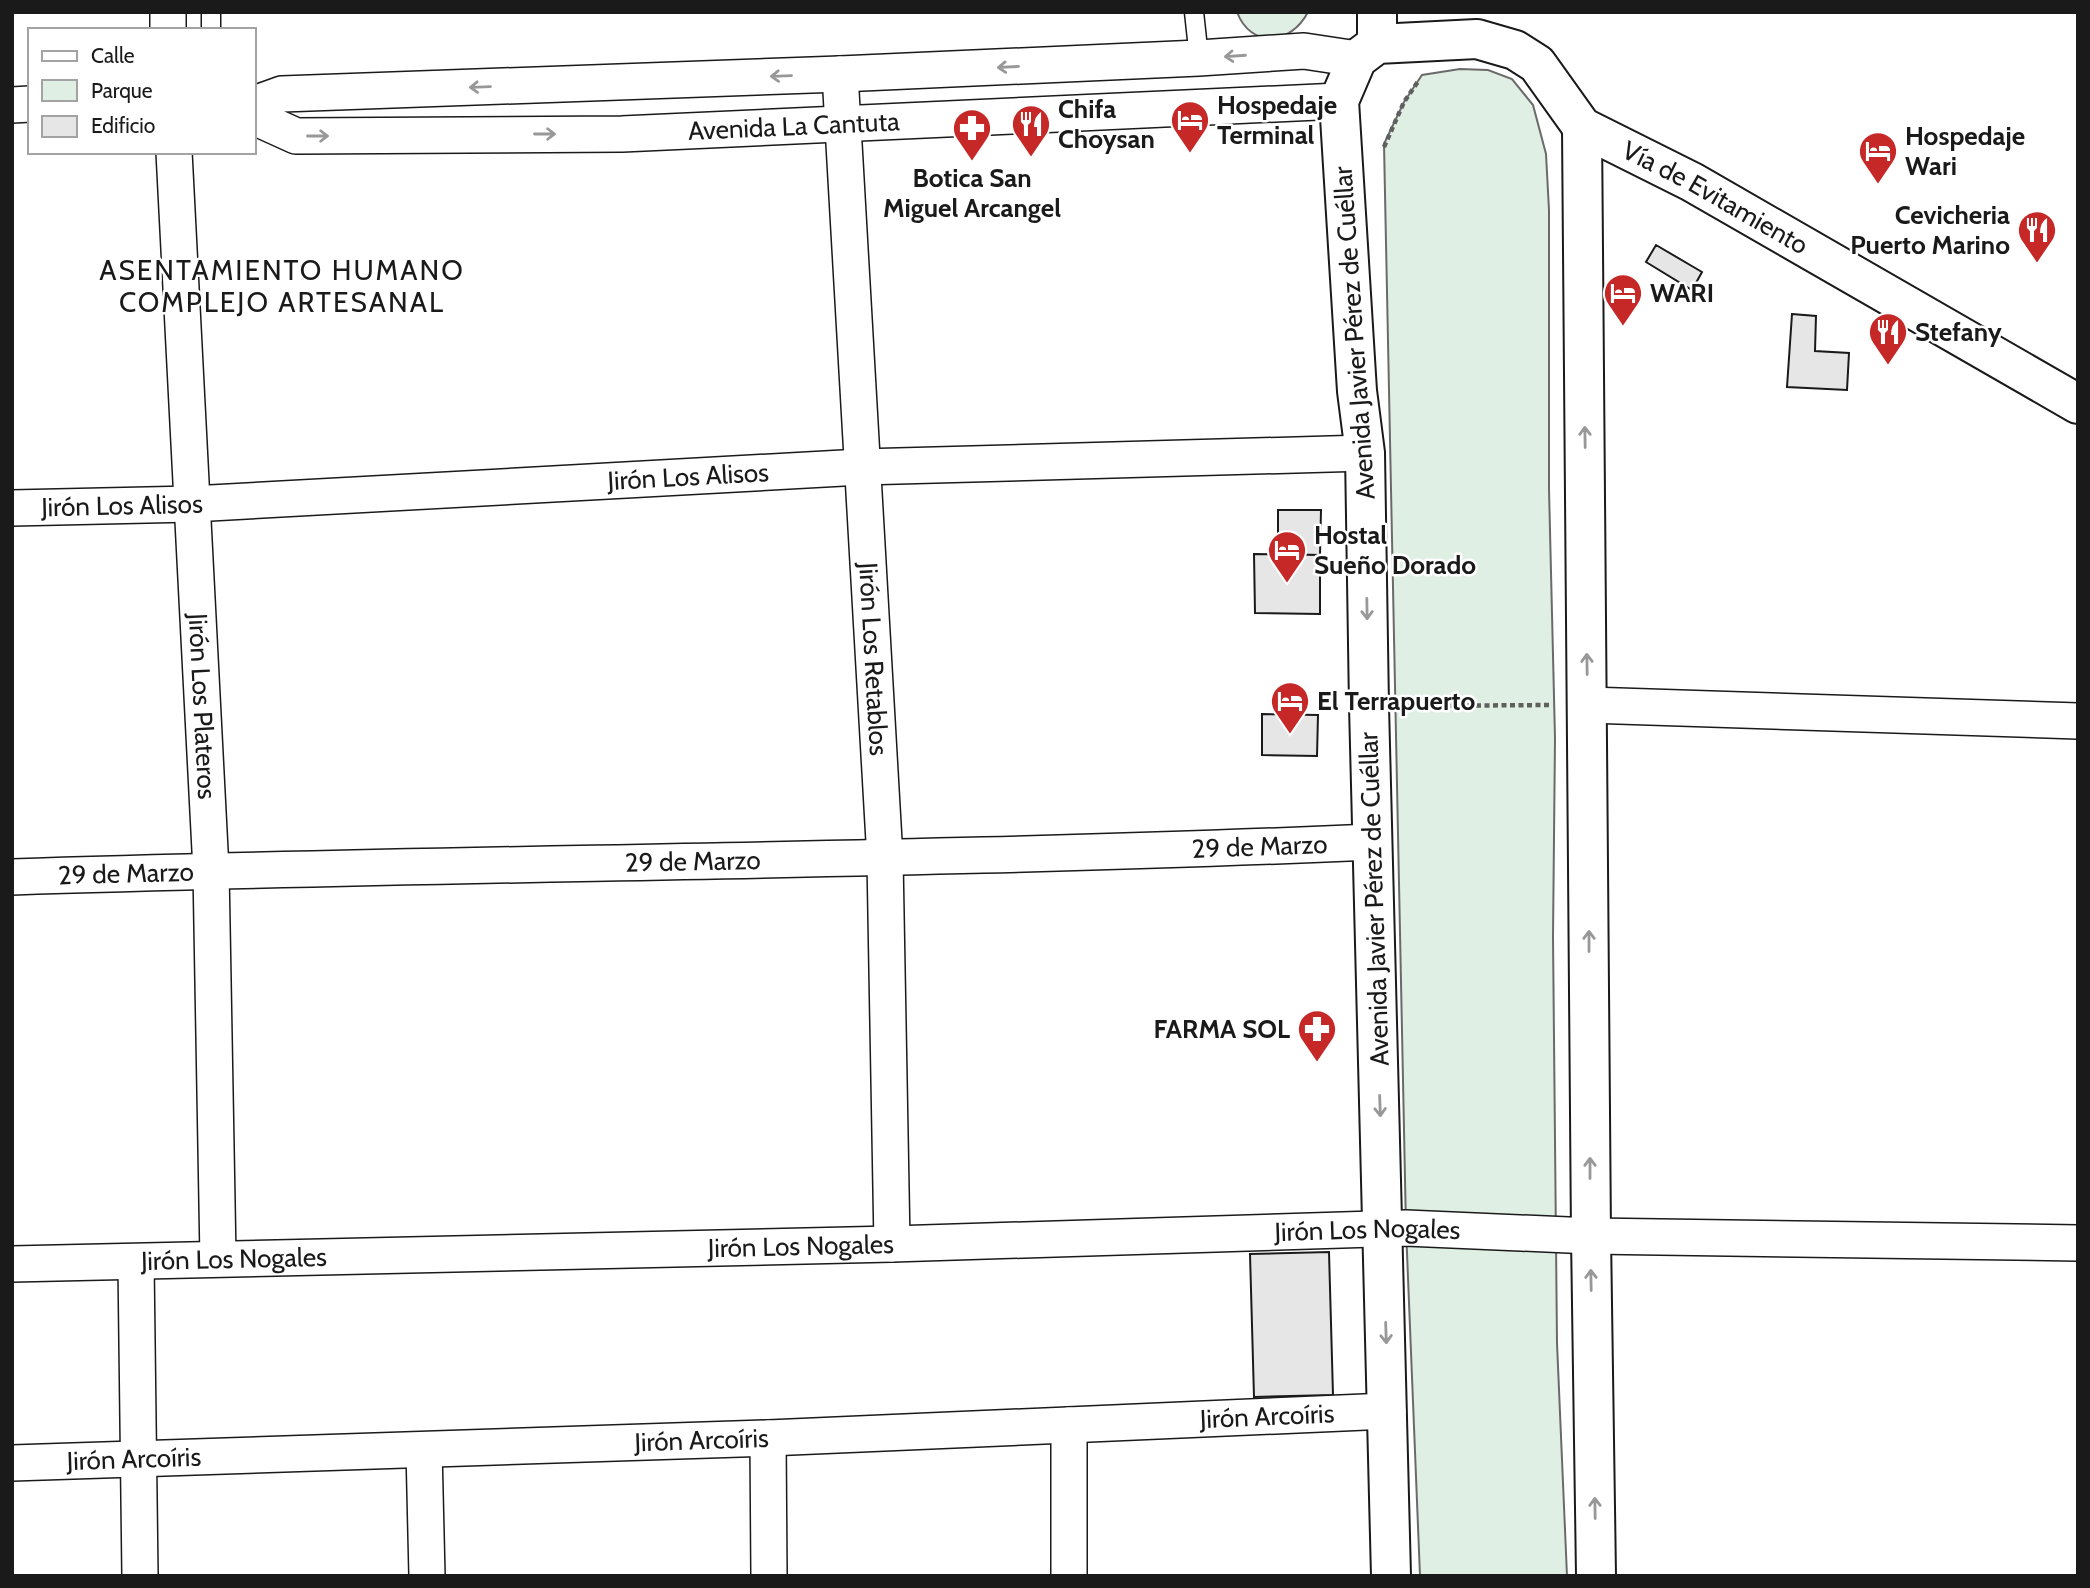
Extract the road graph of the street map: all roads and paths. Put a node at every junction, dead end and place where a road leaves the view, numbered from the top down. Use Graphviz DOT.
graph roads {
  1 [pos="1194,12"];
  2 [pos="1370,39"];
  3 [pos="1199,58"];
  4 [pos="840,74"];
  5 [pos="1339,101"];
  6 [pos="256,103"];
  7 [pos="256,118"];
  8 [pos="842,124"];
  9 [pos="1582,127"];
  10 [pos="174,154"];
  11 [pos="2078,404"];
  12 [pos="1364,453"];
  13 [pos="861,467"];
  14 [pos="192,504"];
  15 [pos="12,508"];
  16 [pos="1588,705"];
  17 [pos="1369,706"];
  18 [pos="2078,721"];
  19 [pos="1372,842"];
  20 [pos="885,859"];
  21 [pos="211,870"];
  22 [pos="12,877"];
  23 [pos="1383,1228"];
  24 [pos="1591,1237"];
  25 [pos="2078,1243"];
  26 [pos="892,1244"];
  27 [pos="218,1258"];
  28 [pos="136,1263"];
  29 [pos="12,1265"];
  30 [pos="1388,1411"];
  31 [pos="1069,1425"];
  32 [pos="768,1438"];
  33 [pos="424,1450"];
  34 [pos="139,1461"];
  35 [pos="12,1464"];
  36 [pos="140,1576"];
  37 [pos="428,1576"];
  38 [pos="769,1576"];
  39 [pos="1069,1576"];
  40 [pos="1391,1576"];
  41 [pos="1596,1576"];
  1 -- 3 [label="lane"];
  2 -- 3 [label="street, Avenida La Cantuta, one-way"];
  2 -- 5 [label="highway, Avenida Javier Pérez de Cuéllar"];
  2 -- 9 [label="highway, Vía de Evitamiento"];
  3 -- 4 [label="street, Avenida La Cantuta, one-way"];
  4 -- 6 [label="street, Avenida La Cantuta, one-way"];
  4 -- 8 [label="street, Jirón Los Retablos"];
  5 -- 8 [label="street, Avenida La Cantuta"];
  5 -- 12 [label="highway, Avenida Javier Pérez de Cuéllar"];
  7 -- 8 [label="street, Avenida La Cantuta, one-way"];
  8 -- 13 [label="street, Jirón Los Retablos"];
  9 -- 11 [label="highway, Vía de Evitamiento"];
  16 -- 9 [label="highway, one-way"];
  10 -- 14 [label="street, Jirón Los Plateros"];
  12 -- 13 [label="street, Jirón Los Alisos"];
  12 -- 17 [label="highway, Avenida Javier Pérez de Cuéllar, one-way"];
  13 -- 14 [label="street, Jirón Los Alisos"];
  13 -- 20 [label="street, Jirón Los Retablos"];
  14 -- 15 [label="street, Jirón Los Alisos"];
  14 -- 21 [label="street, Jirón Los Plateros"];
  16 -- 17 [label="path"];
  16 -- 18 [label="street"];
  24 -- 16 [label="highway, one-way"];
  17 -- 19 [label="highway, Avenida Javier Pérez de Cuéllar"];
  19 -- 20 [label="street, 29 de Marzo"];
  19 -- 23 [label="highway, Avenida Javier Pérez de Cuéllar, one-way"];
  20 -- 21 [label="street, 29 de Marzo"];
  20 -- 26 [label="street, Jirón Los Retablos"];
  21 -- 22 [label="street, 29 de Marzo"];
  21 -- 27 [label="street, Jirón Los Plateros"];
  23 -- 24 [label="street, Jirón Los Nogales"];
  23 -- 26 [label="street, Jirón Los Nogales"];
  23 -- 30 [label="highway, Avenida Javier Pérez de Cuéllar, one-way"];
  24 -- 25 [label="street, Jirón Los Nogales"];
  41 -- 24 [label="highway, one-way"];
  26 -- 27 [label="street, Jirón Los Nogales"];
  27 -- 28 [label="street, Jirón Los Nogales"];
  28 -- 29 [label="street, Jirón Los Nogales"];
  28 -- 34 [label="street"];
  30 -- 31 [label="street, Jirón Arcoíris"];
  30 -- 40 [label="highway, Avenida Javier Pérez de Cuéllar"];
  31 -- 32 [label="street, Jirón Arcoíris"];
  31 -- 39 [label="street"];
  32 -- 33 [label="street, Jirón Arcoíris"];
  32 -- 38 [label="street"];
  33 -- 34 [label="street, Jirón Arcoíris"];
  33 -- 37 [label="street"];
  34 -- 35 [label="street, Jirón Arcoíris"];
  34 -- 36 [label="street"];
}
